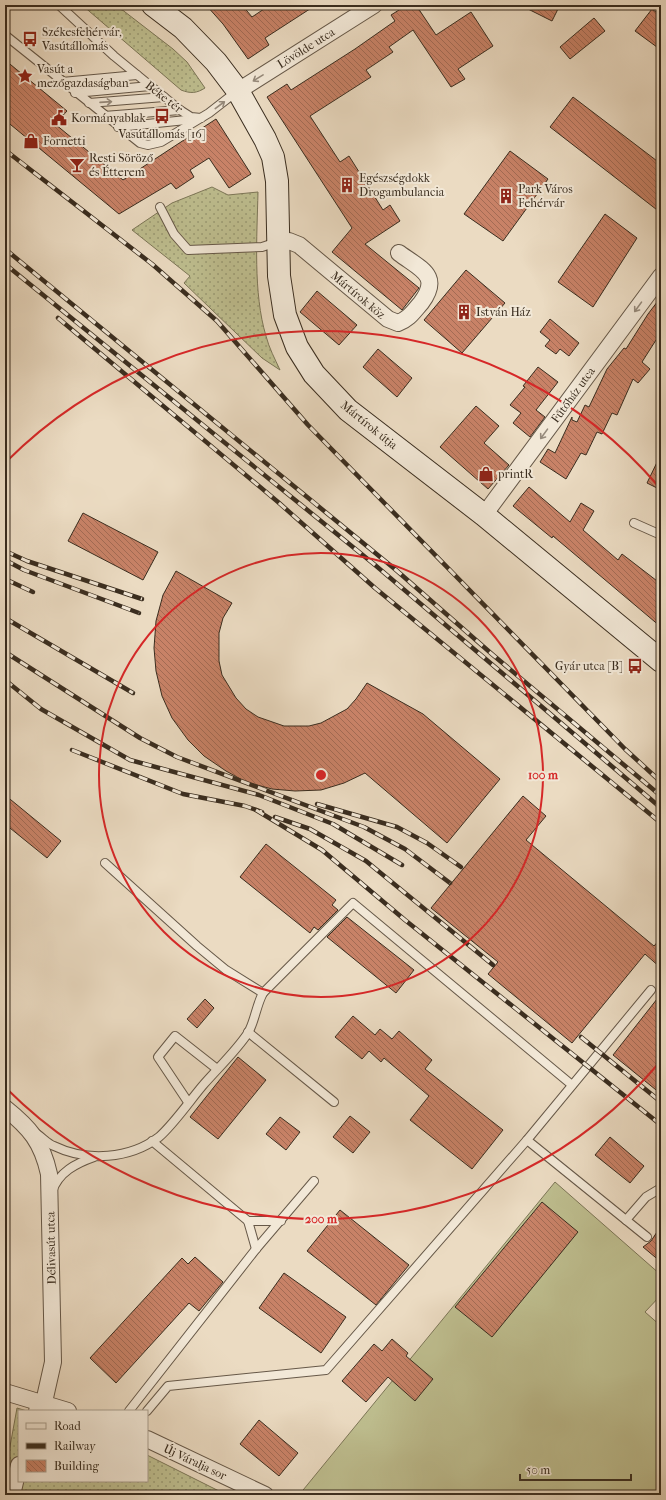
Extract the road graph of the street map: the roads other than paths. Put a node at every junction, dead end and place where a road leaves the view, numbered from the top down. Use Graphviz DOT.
graph roads {
  1 [pos="59,5"];
  2 [pos="153,5"];
  3 [pos="169,5"];
  4 [pos="374,5"];
  5 [pos="183,28"];
  6 [pos="5,35"];
  7 [pos="137,75"];
  8 [pos="62,82"];
  9 [pos="150,86"];
  10 [pos="238,91"];
  11 [pos="75,93"];
  12 [pos="164,97"];
  13 [pos="89,103"];
  14 [pos="180,110"];
  15 [pos="104,116"];
  16 [pos="201,118"];
  17 [pos="118,127"];
  18 [pos="160,207"];
  19 [pos="278,242"];
  20 [pos="399,253"];
  21 [pos="661,276"];
  22 [pos="484,514"];
  23 [pos="634,523"];
  24 [pos="661,535"];
  25 [pos="661,661"];
  26 [pos="105,863"];
  27 [pos="651,990"];
  28 [pos="263,993"];
  29 [pos="248,1032"];
  30 [pos="217,1069"];
  31 [pos="572,1085"];
  32 [pos="188,1102"];
  33 [pos="334,1102"];
  34 [pos="5,1108"];
  35 [pos="26,1125"];
  36 [pos="526,1140"];
  37 [pos="152,1141"];
  38 [pos="94,1156"];
  39 [pos="314,1181"];
  40 [pos="661,1188"];
  41 [pos="50,1202"];
  42 [pos="626,1220"];
  43 [pos="248,1221"];
  44 [pos="281,1221"];
  45 [pos="647,1237"];
  46 [pos="256,1249"];
  47 [pos="5,1392"];
  48 [pos="41,1407"];
  49 [pos="61,1410"];
  50 [pos="130,1410"];
  51 [pos="148,1410"];
  52 [pos="148,1439"];
  53 [pos="18,1469"];
  54 [pos="12,1495"];
  55 [pos="266,1495"];
  1 -- 7 [label="lane, Béke tér"];
  2 -- 5 [label="street"];
  3 -- 5 [label="street"];
  4 -- 10 [label="street, Lövölde utca, one-way"];
  5 -- 10 [label="street"];
  6 -- 8 [label="lane, Béke tér"];
  7 -- 8 [label="lane"];
  7 -- 9 [label="lane, Béke tér"];
  8 -- 11 [label="lane, Béke tér"];
  9 -- 11 [label="lane"];
  9 -- 12 [label="lane, Béke tér"];
  16 -- 10 [label="lane, Béke tér, one-way"];
  10 -- 19 [label="street, Mártírok útja"];
  11 -- 13 [label="lane, Béke tér"];
  13 -- 12 [label="lane, one-way"];
  12 -- 14 [label="lane, Béke tér"];
  13 -- 15 [label="lane, Béke tér"];
  14 -- 15 [label="lane"];
  14 -- 16 [label="lane, Béke tér"];
  15 -- 17 [label="lane, Béke tér"];
  16 -- 17 [label="lane"];
  16 -- 17 [label="lane, Béke tér"];
  18 -- 19 [label="lane"];
  19 -- 20 [label="street, Mártírok köz"];
  19 -- 22 [label="street, Mártírok útja"];
  21 -- 22 [label="street, Fűtőház utca, one-way"];
  22 -- 25 [label="street, Mártírok útja"];
  23 -- 24 [label="lane"];
  26 -- 28 [label="lane"];
  27 -- 31 [label="lane"];
  28 -- 29 [label="lane"];
  28 -- 31 [label="lane"];
  29 -- 30 [label="lane"];
  29 -- 33 [label="lane"];
  30 -- 32 [label="lane"];
  30 -- 32 [label="lane"];
  31 -- 36 [label="lane"];
  32 -- 37 [label="lane"];
  34 -- 35 [label="street, Délivasút utca"];
  35 -- 38 [label="lane"];
  35 -- 41 [label="street, Délivasút utca"];
  36 -- 42 [label="lane"];
  36 -- 51 [label="lane"];
  37 -- 38 [label="lane"];
  37 -- 43 [label="lane"];
  38 -- 41 [label="lane"];
  39 -- 44 [label="lane"];
  40 -- 42 [label="lane"];
  41 -- 48 [label="street, Délivasút utca"];
  42 -- 45 [label="lane"];
  43 -- 44 [label="lane"];
  43 -- 46 [label="lane"];
  44 -- 46 [label="lane"];
  46 -- 50 [label="lane"];
  47 -- 48 [label="street"];
  48 -- 49 [label="street"];
  52 -- 55 [label="street, Új Váralja sor"];
  53 -- 54 [label="street"];
}
